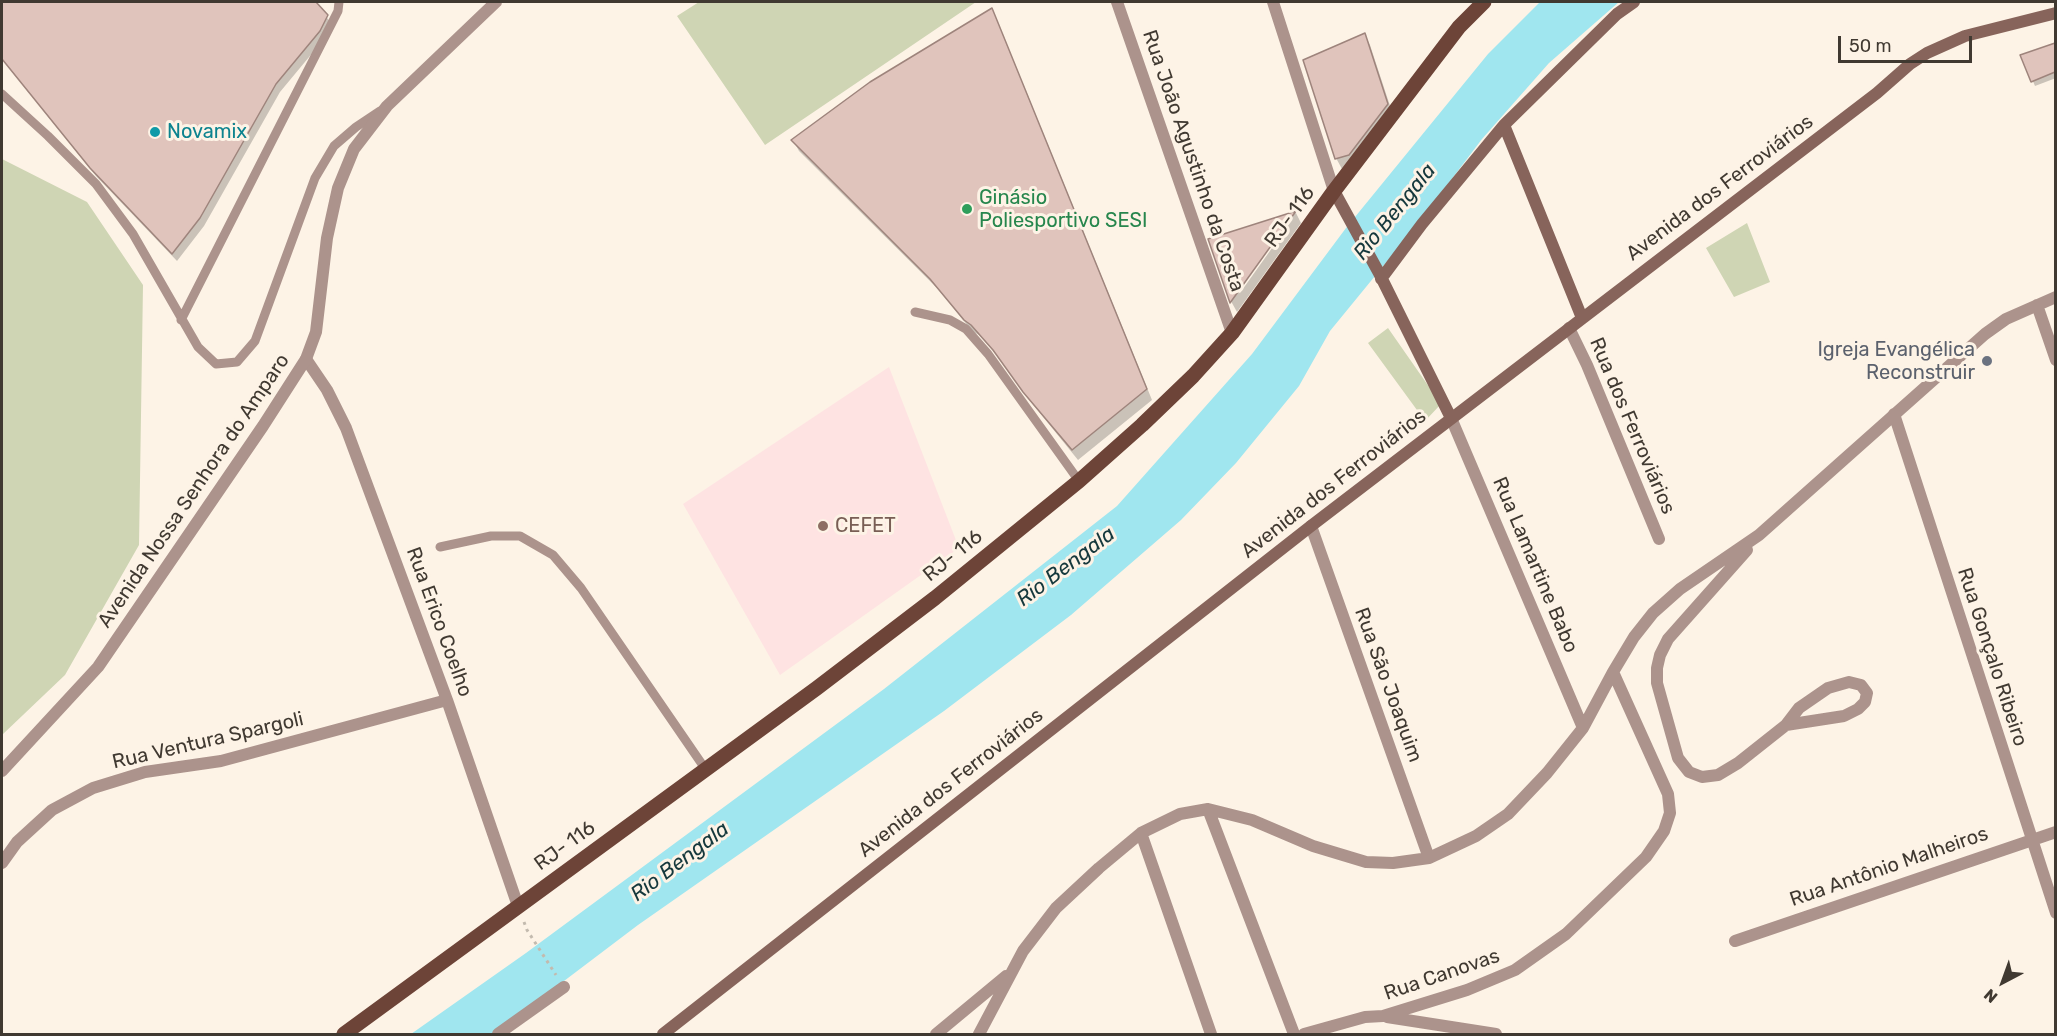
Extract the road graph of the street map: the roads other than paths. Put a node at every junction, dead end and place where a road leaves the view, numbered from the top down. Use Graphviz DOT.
graph roads {
  1 [pos="339,2"];
  2 [pos="496,2"];
  3 [pos="1117,2"];
  4 [pos="1273,2"];
  5 [pos="1484,2"];
  6 [pos="1634,2"];
  7 [pos="2055,13"];
  8 [pos="2,94"];
  9 [pos="387,106"];
  10 [pos="1504,125"];
  11 [pos="1334,191"];
  12 [pos="1380,276"];
  13 [pos="2055,297"];
  14 [pos="2037,305"];
  15 [pos="915,312"];
  16 [pos="1582,318"];
  17 [pos="181,320"];
  18 [pos="1569,328"];
  19 [pos="1232,333"];
  20 [pos="306,358"];
  21 [pos="2055,360"];
  22 [pos="1894,414"];
  23 [pos="1451,418"];
  24 [pos="1079,481"];
  25 [pos="1311,526"];
  26 [pos="1759,535"];
  27 [pos="1659,539"];
  28 [pos="440,547"];
  29 [pos="1613,672"];
  30 [pos="447,700"];
  31 [pos="1786,725"];
  32 [pos="1583,728"];
  33 [pos="706,770"];
  34 [pos="2,771"];
  35 [pos="1208,808"];
  36 [pos="1141,832"];
  37 [pos="2055,832"];
  38 [pos="2030,839"];
  39 [pos="1429,858"];
  40 [pos="2,863"];
  41 [pos="518,906"];
  42 [pos="2055,913"];
  43 [pos="1735,941"];
  44 [pos="1010,973"];
  45 [pos="562,986"];
  46 [pos="1383,1016"];
  47 [pos="344,1035"];
  48 [pos="498,1035"];
  49 [pos="663,1035"];
  50 [pos="936,1035"];
  51 [pos="979,1035"];
  52 [pos="1212,1035"];
  53 [pos="1294,1035"];
  54 [pos="1304,1035"];
  55 [pos="1496,1035"];
  1 -- 17 [label="lane"];
  2 -- 9 [label="street, Avenida Nossa Senhora do Amparo"];
  3 -- 19 [label="street, Rua João Agustinho da Costa"];
  4 -- 11 [label="street"];
  5 -- 11 [label="main road, RJ- 116"];
  6 -- 10 [label="main road"];
  7 -- 16 [label="main road, Avenida dos Ferroviários"];
  8 -- 17 [label="lane"];
  9 -- 17 [label="lane"];
  9 -- 20 [label="street, Avenida Nossa Senhora do Amparo"];
  10 -- 12 [label="main road"];
  10 -- 16 [label="main road"];
  11 -- 12 [label="main road"];
  11 -- 19 [label="main road, RJ- 116"];
  12 -- 23 [label="main road"];
  13 -- 14 [label="street"];
  14 -- 21 [label="street"];
  14 -- 22 [label="street"];
  15 -- 24 [label="lane"];
  16 -- 18 [label="main road, Avenida dos Ferroviários"];
  18 -- 23 [label="main road, Avenida dos Ferroviários"];
  18 -- 27 [label="street, Rua dos Ferroviários"];
  19 -- 24 [label="main road, RJ- 116"];
  20 -- 30 [label="street, Rua Erico Coelho"];
  20 -- 34 [label="street, Avenida Nossa Senhora do Amparo"];
  22 -- 26 [label="street"];
  22 -- 38 [label="street, Rua Gonçalo Ribeiro"];
  23 -- 25 [label="main road, Avenida dos Ferroviários"];
  23 -- 32 [label="street, Rua Lamartine Babo"];
  24 -- 33 [label="main road, RJ- 116"];
  25 -- 39 [label="street, Rua São Joaquim"];
  25 -- 49 [label="main road, Avenida dos Ferroviários"];
  26 -- 29 [label="street"];
  26 -- 31 [label="street"];
  28 -- 33 [label="lane"];
  29 -- 32 [label="street"];
  29 -- 46 [label="street, Rua Canovas"];
  30 -- 40 [label="street, Rua Ventura Spargoli"];
  30 -- 41 [label="street, Rua Erico Coelho"];
  31 -- 31 [label="street"];
  32 -- 39 [label="street"];
  33 -- 41 [label="main road, RJ- 116"];
  35 -- 36 [label="street"];
  35 -- 39 [label="street"];
  35 -- 53 [label="street"];
  36 -- 44 [label="street"];
  36 -- 52 [label="street"];
  37 -- 38 [label="street, Rua Antônio Malheiros"];
  38 -- 42 [label="street, Rua Gonçalo Ribeiro"];
  38 -- 43 [label="street, Rua Antônio Malheiros"];
  41 -- 47 [label="main road, RJ- 116"];
  44 -- 50 [label="street"];
  44 -- 51 [label="street"];
  45 -- 48 [label="street"];
  46 -- 54 [label="street, Rua Canovas"];
  46 -- 55 [label="street"];
}
